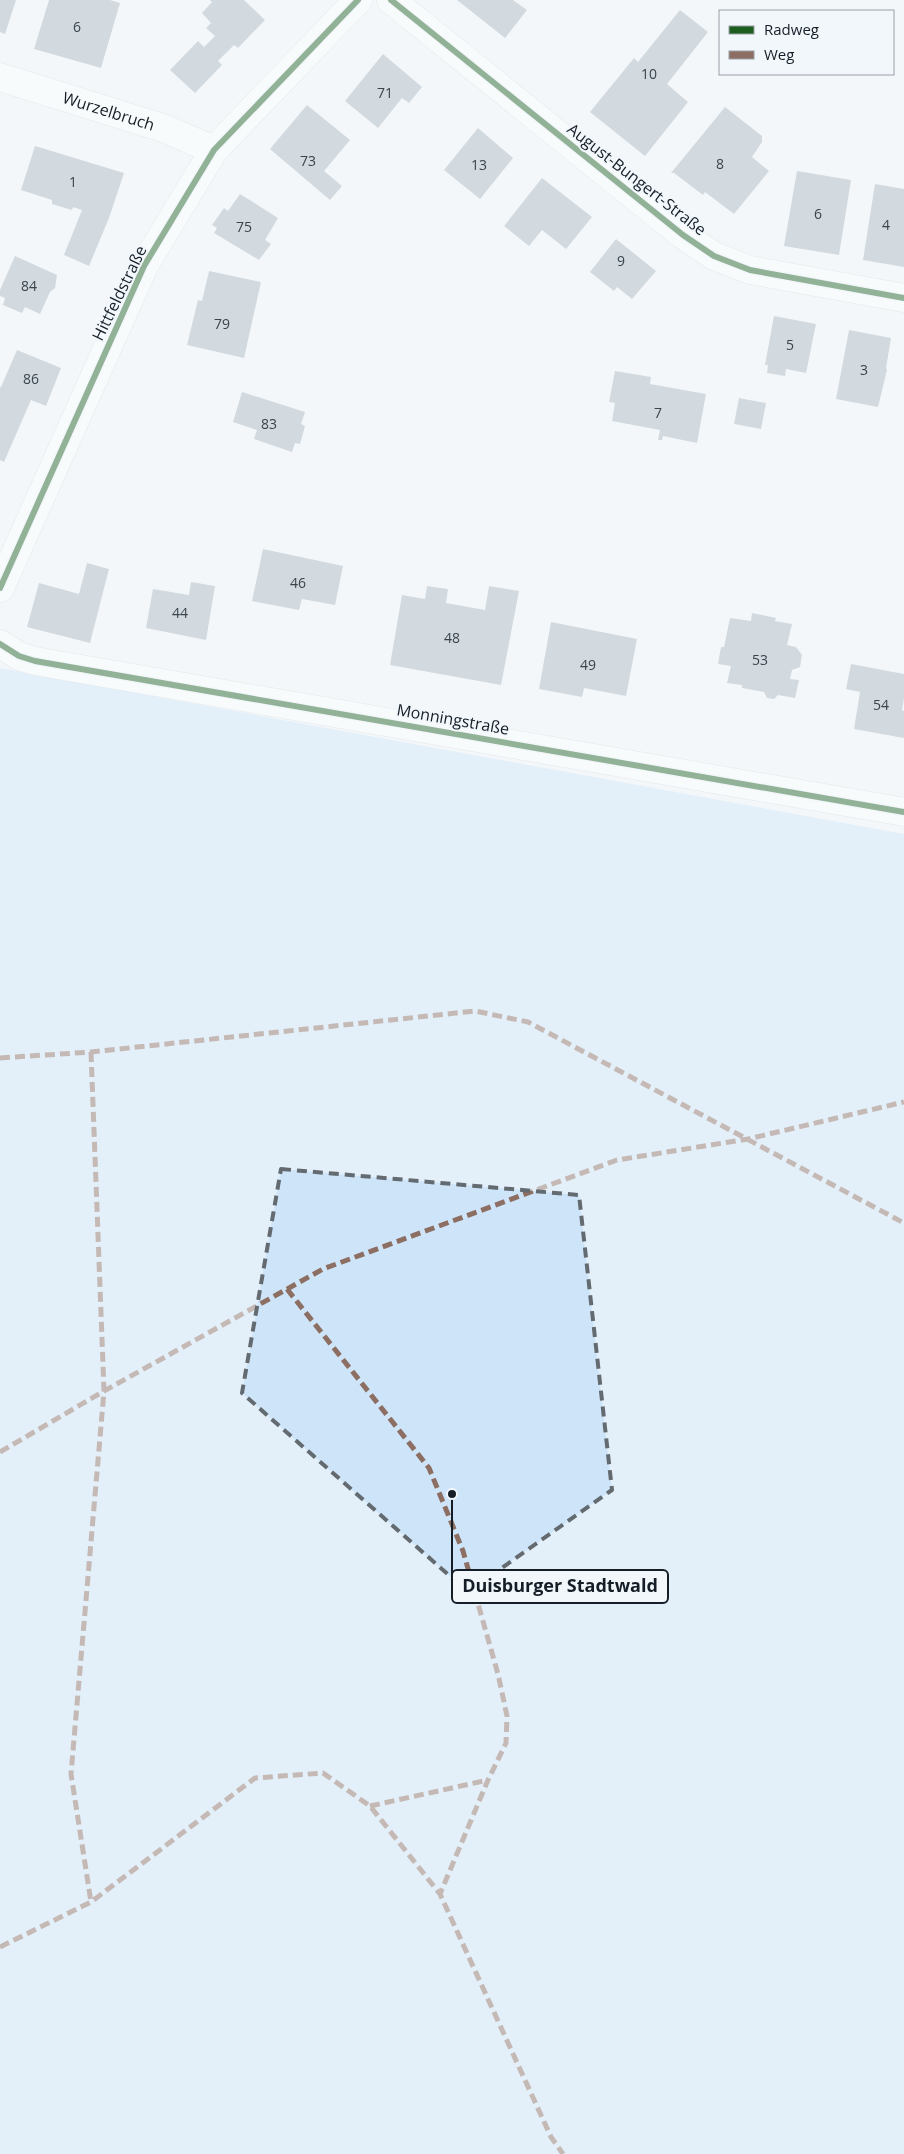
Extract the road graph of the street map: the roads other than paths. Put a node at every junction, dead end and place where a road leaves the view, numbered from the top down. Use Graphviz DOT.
graph roads {
  1 [pos="358,0"];
  2 [pos="391,0"];
  3 [pos="0,78"];
  4 [pos="214,150"];
  5 [pos="904,298"];
  6 [pos="0,588"];
  7 [pos="0,644"];
  8 [pos="904,812"];
  1 -- 4 [label="street, Hittfeldstraße"];
  2 -- 5 [label="street, August-Bungert-Straße"];
  3 -- 4 [label="street, Wurzelbruch"];
  4 -- 6 [label="street, Hittfeldstraße"];
  7 -- 8 [label="street, Monningstraße"];
}
